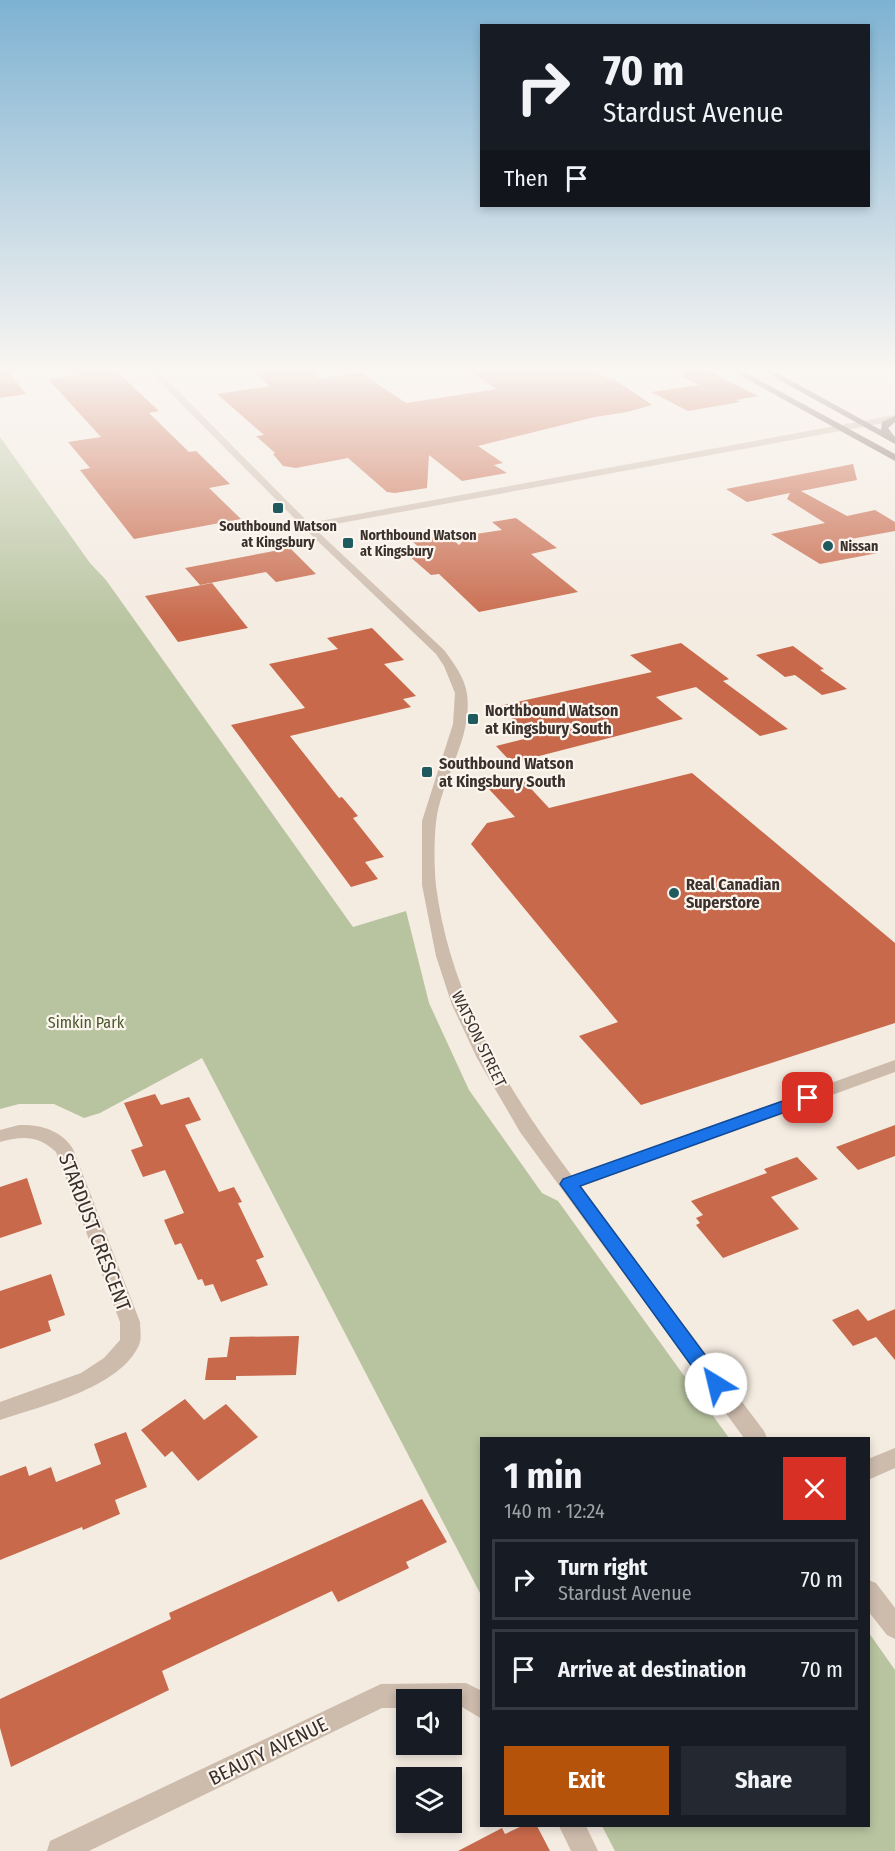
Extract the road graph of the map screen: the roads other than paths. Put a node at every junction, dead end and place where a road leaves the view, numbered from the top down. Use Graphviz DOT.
graph roads {
  1 [pos="236,454"];
  2 [pos="698,454"];
  3 [pos="307,526"];
  4 [pos="895,1066"];
  5 [pos="0,1136"];
  6 [pos="569,1184"];
  7 [pos="0,1411"];
  8 [pos="755,1437"];
  9 [pos="895,1458"];
  10 [pos="870,1469"];
  11 [pos="870,1594"];
  12 [pos="895,1627"];
  13 [pos="480,1706"];
  14 [pos="573,1827"];
  15 [pos="60,1851"];
  16 [pos="585,1851"];
  1 -- 3 [label="street, WATSON STREET"];
  2 -- 3 [label="street"];
  3 -- 6 [label="street, WATSON STREET"];
  4 -- 6 [label="street"];
  5 -- 7 [label="street, STARDUST CRESCENT"];
  6 -- 8 [label="street, WATSON STREET"];
  9 -- 10 [label="street"];
  11 -- 12 [label="street"];
  13 -- 15 [label="street, BEAUTY AVENUE"];
  14 -- 16 [label="street"];
}
